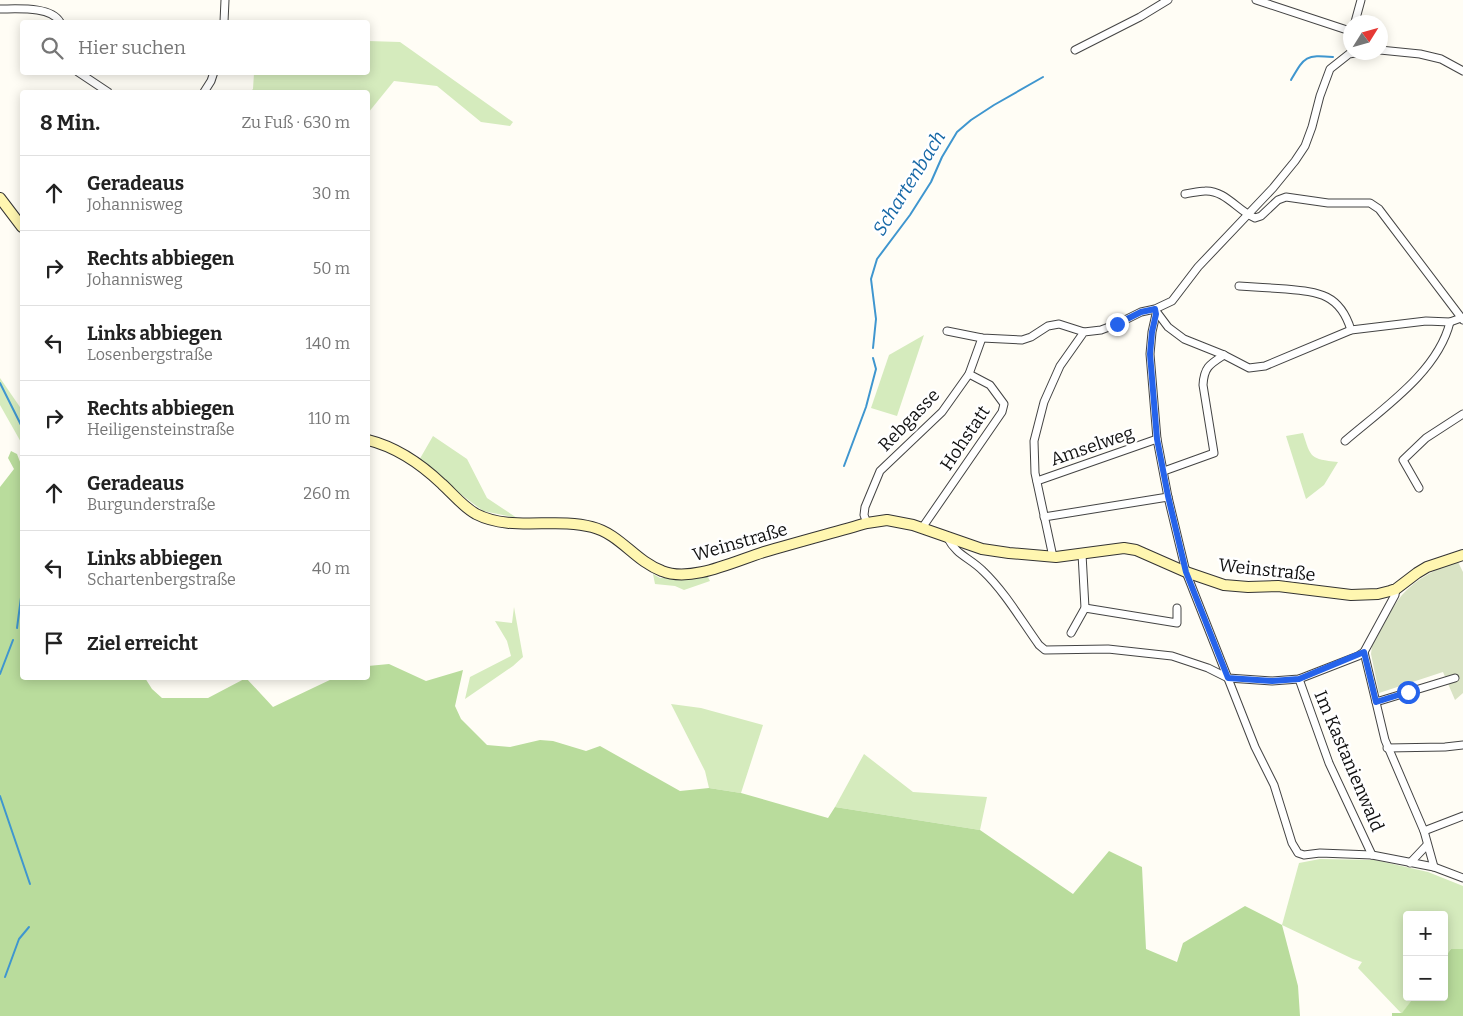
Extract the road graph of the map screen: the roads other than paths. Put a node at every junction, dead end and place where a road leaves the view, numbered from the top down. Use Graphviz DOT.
graph roads {
  1 [pos="225,0"];
  2 [pos="1168,0"];
  3 [pos="1256,0"];
  4 [pos="1361,0"];
  5 [pos="0,9"];
  6 [pos="1357,15"];
  7 [pos="59,20"];
  8 [pos="224,20"];
  9 [pos="1343,29"];
  10 [pos="1075,50"];
  11 [pos="1388,51"];
  12 [pos="1343,58"];
  13 [pos="1463,71"];
  14 [pos="82,75"];
  15 [pos="213,75"];
  16 [pos="105,90"];
  17 [pos="205,90"];
  18 [pos="1185,194"];
  19 [pos="0,198"];
  20 [pos="1246,214"];
  21 [pos="20,224"];
  22 [pos="1239,286"];
  23 [pos="1156,311"];
  24 [pos="1462,319"];
  25 [pos="1450,322"];
  26 [pos="1351,330"];
  27 [pos="947,332"];
  28 [pos="1084,332"];
  29 [pos="982,338"];
  30 [pos="1224,355"];
  31 [pos="969,374"];
  32 [pos="1463,414"];
  33 [pos="1157,439"];
  34 [pos="370,441"];
  35 [pos="1345,441"];
  36 [pos="1164,471"];
  37 [pos="1037,481"];
  38 [pos="1419,488"];
  39 [pos="1168,496"];
  40 [pos="1044,516"];
  41 [pos="867,523"];
  42 [pos="922,528"];
  43 [pos="947,536"];
  44 [pos="1082,554"];
  45 [pos="1463,555"];
  46 [pos="1053,557"];
  47 [pos="1186,572"];
  48 [pos="1396,589"];
  49 [pos="1085,608"];
  50 [pos="1178,608"];
  51 [pos="1071,633"];
  52 [pos="1364,652"];
  53 [pos="1228,678"];
  54 [pos="1455,678"];
  55 [pos="1299,679"];
  56 [pos="1376,702"];
  57 [pos="1463,745"];
  58 [pos="1387,748"];
  59 [pos="1463,816"];
  60 [pos="1424,831"];
  61 [pos="1427,845"];
  62 [pos="1372,854"];
  63 [pos="1410,863"];
  64 [pos="1434,868"];
  65 [pos="1463,878"];
  1 -- 8 [label="street"];
  2 -- 10 [label="street"];
  3 -- 9 [label="street"];
  4 -- 6 [label="street"];
  5 -- 7 [label="street"];
  11 -- 13 [label="street"];
  12 -- 20 [label="street"];
  14 -- 16 [label="street"];
  15 -- 17 [label="street"];
  18 -- 20 [label="street"];
  19 -- 21 [label="main road"];
  20 -- 23 [label="street"];
  20 -- 24 [label="street"];
  22 -- 26 [label="street"];
  23 -- 28 [label="street"];
  23 -- 30 [label="street"];
  23 -- 33 [label="street"];
  24 -- 25 [label="street"];
  25 -- 26 [label="street"];
  25 -- 35 [label="street"];
  26 -- 30 [label="street"];
  27 -- 29 [label="street"];
  28 -- 29 [label="street"];
  28 -- 37 [label="street"];
  29 -- 31 [label="street, Rebgasse"];
  30 -- 36 [label="street"];
  31 -- 41 [label="street, Rebgasse"];
  31 -- 42 [label="street, Hohstatt"];
  32 -- 38 [label="street"];
  33 -- 36 [label="street"];
  33 -- 37 [label="street, Amselweg"];
  34 -- 41 [label="main road, Weinstraße"];
  36 -- 39 [label="street"];
  37 -- 40 [label="street"];
  39 -- 40 [label="street"];
  39 -- 47 [label="street"];
  40 -- 46 [label="street"];
  41 -- 42 [label="main road, Weinstraße"];
  42 -- 43 [label="main road, Weinstraße"];
  43 -- 46 [label="main road, Weinstraße"];
  43 -- 53 [label="street"];
  44 -- 46 [label="main road, Weinstraße"];
  44 -- 47 [label="main road, Weinstraße"];
  44 -- 49 [label="street"];
  45 -- 48 [label="main road, Weinstraße"];
  47 -- 48 [label="main road, Weinstraße"];
  47 -- 53 [label="street"];
  48 -- 52 [label="street"];
  49 -- 50 [label="street"];
  49 -- 51 [label="street"];
  52 -- 55 [label="street"];
  52 -- 56 [label="street"];
  53 -- 55 [label="street"];
  53 -- 62 [label="street"];
  54 -- 56 [label="street"];
  55 -- 62 [label="street, Im Kastanienwald"];
  56 -- 58 [label="street"];
  57 -- 58 [label="street"];
  58 -- 60 [label="street"];
  59 -- 60 [label="street"];
  60 -- 61 [label="street"];
  61 -- 63 [label="street"];
  61 -- 64 [label="street"];
  62 -- 63 [label="street"];
  63 -- 64 [label="street"];
  64 -- 65 [label="street"];
}
